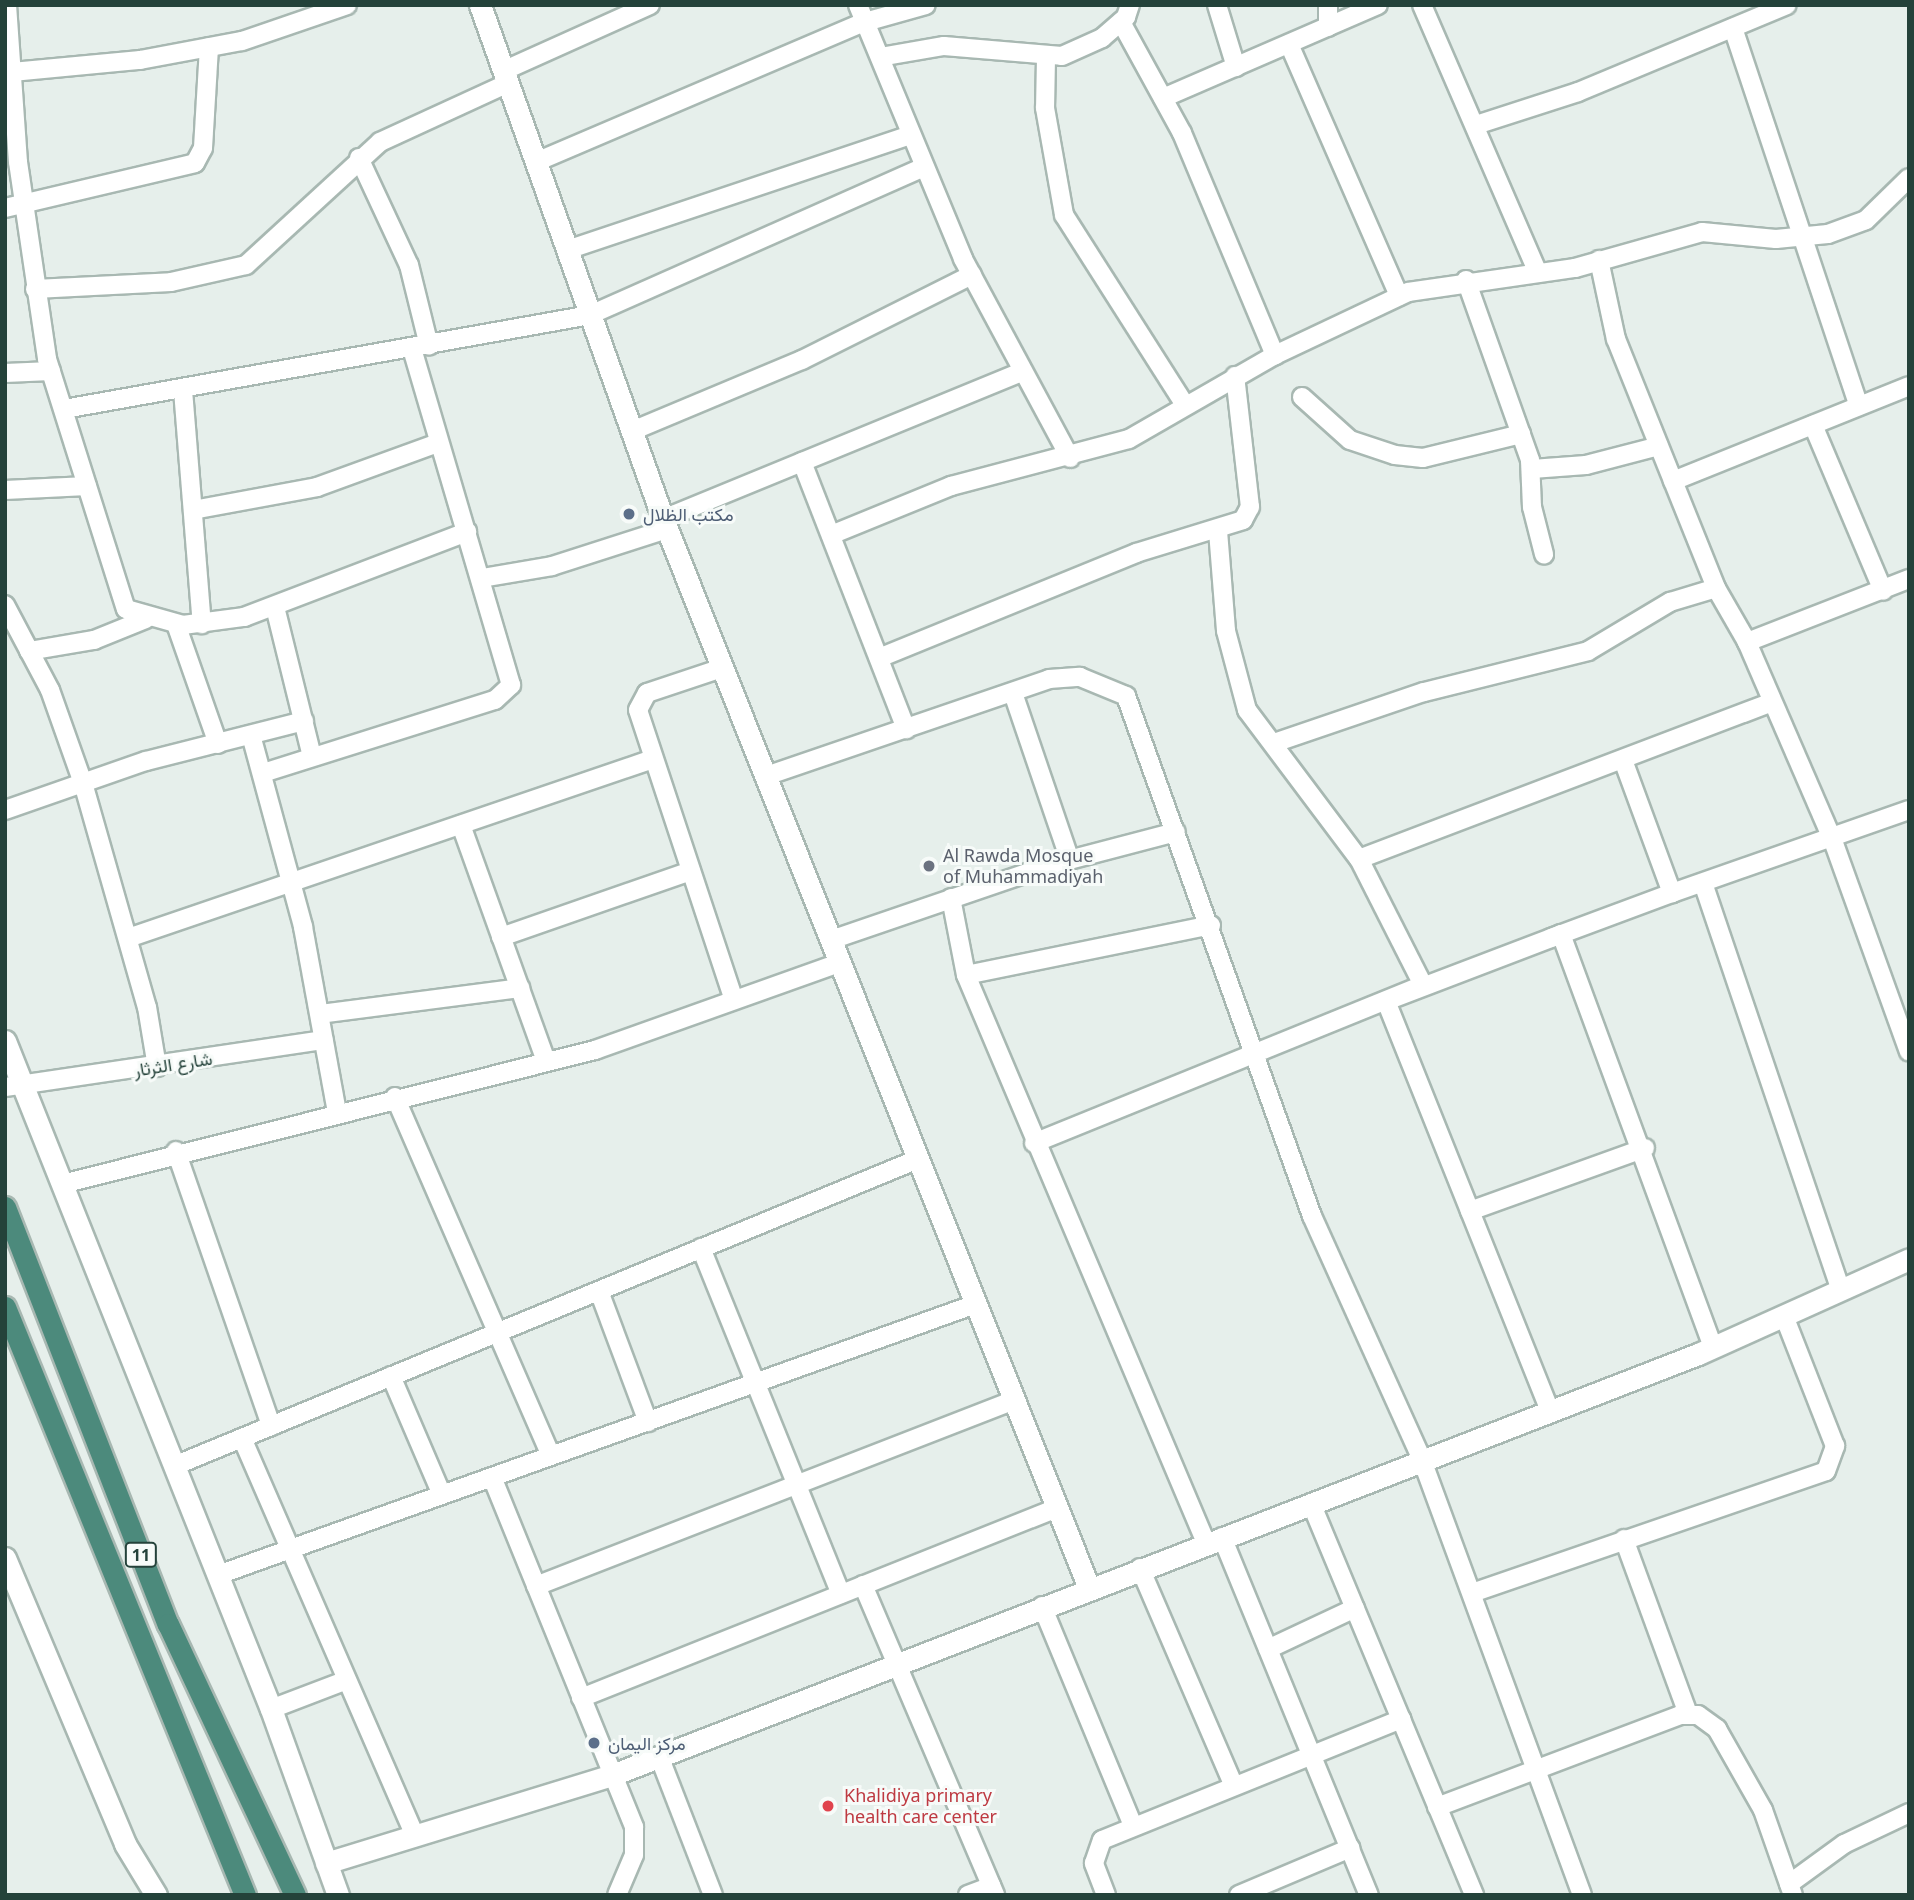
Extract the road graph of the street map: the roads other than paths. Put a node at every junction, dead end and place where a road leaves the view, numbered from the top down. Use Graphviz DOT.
graph roads {
  1 [pos="7,5"];
  2 [pos="347,5"];
  3 [pos="480,5"];
  4 [pos="650,5"];
  5 [pos="858,5"];
  6 [pos="926,5"];
  7 [pos="1129,5"];
  8 [pos="1217,5"];
  9 [pos="1328,5"];
  10 [pos="1378,5"];
  11 [pos="1422,5"];
  12 [pos="1787,5"];
  13 [pos="865,22"];
  14 [pos="1121,22"];
  15 [pos="1328,27"];
  16 [pos="1733,27"];
  17 [pos="1289,44"];
  18 [pos="209,47"];
  19 [pos="880,57"];
  20 [pos="1046,58"];
  21 [pos="1236,67"];
  22 [pos="12,72"];
  23 [pos="506,77"];
  24 [pos="1163,98"];
  25 [pos="1476,125"];
  26 [pos="911,135"];
  27 [pos="359,158"];
  28 [pos="536,162"];
  29 [pos="924,167"];
  30 [pos="1909,178"];
  31 [pos="23,204"];
  32 [pos="5,208"];
  33 [pos="1807,239"];
  34 [pos="567,250"];
  35 [pos="1599,260"];
  36 [pos="1538,274"];
  37 [pos="972,275"];
  38 [pos="1466,280"];
  39 [pos="35,289"];
  40 [pos="1399,296"];
  41 [pos="590,315"];
  42 [pos="421,347"];
  43 [pos="1275,355"];
  44 [pos="51,371"];
  45 [pos="1023,371"];
  46 [pos="5,373"];
  47 [pos="1235,376"];
  48 [pos="1909,386"];
  49 [pos="183,390"];
  50 [pos="1302,397"];
  51 [pos="1185,405"];
  52 [pos="1858,406"];
  53 [pos="64,409"];
  54 [pos="1813,425"];
  55 [pos="632,431"];
  56 [pos="1521,434"];
  57 [pos="438,443"];
  58 [pos="1659,446"];
  59 [pos="1070,458"];
  60 [pos="802,462"];
  61 [pos="1532,469"];
  62 [pos="1673,481"];
  63 [pos="87,486"];
  64 [pos="5,490"];
  65 [pos="193,510"];
  66 [pos="665,524"];
  67 [pos="1218,531"];
  68 [pos="467,533"];
  69 [pos="831,535"];
  70 [pos="1544,554"];
  71 [pos="482,578"];
  72 [pos="1909,579"];
  73 [pos="1716,588"];
  74 [pos="1883,591"];
  75 [pos="5,605"];
  76 [pos="275,607"];
  77 [pos="146,619"];
  78 [pos="176,624"];
  79 [pos="202,624"];
  80 [pos="1747,642"];
  81 [pos="29,651"];
  82 [pos="879,658"];
  83 [pos="722,668"];
  84 [pos="1013,693"];
  85 [pos="1769,703"];
  86 [pos="304,721"];
  87 [pos="906,729"];
  88 [pos="251,735"];
  89 [pos="1274,743"];
  90 [pos="218,744"];
  91 [pos="312,756"];
  92 [pos="653,759"];
  93 [pos="1623,760"];
  94 [pos="263,773"];
  95 [pos="766,776"];
  96 [pos="83,783"];
  97 [pos="5,810"];
  98 [pos="1909,810"];
  99 [pos="461,825"];
  100 [pos="1176,832"];
  101 [pos="1832,838"];
  102 [pos="1359,859"];
  103 [pos="1070,860"];
  104 [pos="691,871"];
  105 [pos="293,883"];
  106 [pos="1703,883"];
  107 [pos="1672,893"];
  108 [pos="951,898"];
  109 [pos="1211,925"];
  110 [pos="1561,934"];
  111 [pos="501,937"];
  112 [pos="128,938"];
  113 [pos="831,940"];
  114 [pos="839,962"];
  115 [pos="966,975"];
  116 [pos="1423,985"];
  117 [pos="520,988"];
  118 [pos="734,1000"];
  119 [pos="1386,1001"];
  120 [pos="320,1014"];
  121 [pos="324,1040"];
  122 [pos="5,1041"];
  123 [pos="1909,1052"];
  124 [pos="1254,1057"];
  125 [pos="546,1061"];
  126 [pos="157,1067"];
  127 [pos="14,1085"];
  128 [pos="395,1097"];
  129 [pos="337,1112"];
  130 [pos="1034,1143"];
  131 [pos="1645,1148"];
  132 [pos="176,1152"];
  133 [pos="918,1159"];
  134 [pos="62,1184"];
  135 [pos="5,1207"];
  136 [pos="1470,1211"];
  137 [pos="701,1248"];
  138 [pos="1909,1259"];
  139 [pos="1841,1290"];
  140 [pos="599,1291"];
  141 [pos="973,1305"];
  142 [pos="5,1307"];
  143 [pos="1784,1315"];
  144 [pos="497,1333"];
  145 [pos="1713,1348"];
  146 [pos="391,1376"];
  147 [pos="756,1383"];
  148 [pos="1012,1401"];
  149 [pos="1550,1410"];
  150 [pos="648,1422"];
  151 [pos="271,1426"];
  152 [pos="242,1438"];
  153 [pos="551,1456"];
  154 [pos="1422,1460"];
  155 [pos="174,1466"];
  156 [pos="492,1477"];
  157 [pos="797,1485"];
  158 [pos="442,1495"];
  159 [pos="1311,1503"];
  160 [pos="1056,1508"];
  161 [pos="1625,1539"];
  162 [pos="1214,1540"];
  163 [pos="290,1549"];
  164 [pos="5,1558"];
  165 [pos="1140,1569"];
  166 [pos="218,1575"];
  167 [pos="863,1585"];
  168 [pos="536,1586"];
  169 [pos="1089,1588"];
  170 [pos="1472,1592"];
  171 [pos="841,1594"];
  172 [pos="1042,1606"];
  173 [pos="1355,1608"];
  174 [pos="1268,1649"];
  175 [pos="894,1662"];
  176 [pos="347,1681"];
  177 [pos="581,1698"];
  178 [pos="271,1709"];
  179 [pos="1688,1714"];
  180 [pos="1401,1719"];
  181 [pos="1312,1755"];
  182 [pos="659,1756"];
  183 [pos="1538,1768"];
  184 [pos="612,1774"];
  185 [pos="1234,1786"];
  186 [pos="1437,1807"];
  187 [pos="1909,1813"];
  188 [pos="1133,1826"];
  189 [pos="414,1834"];
  190 [pos="1350,1849"];
  191 [pos="326,1863"];
  192 [pos="1791,1889"];
  193 [pos="993,1890"];
  194 [pos="156,1895"];
  195 [pos="244,1895"];
  196 [pos="295,1895"];
  197 [pos="338,1895"];
  198 [pos="617,1895"];
  199 [pos="713,1895"];
  200 [pos="968,1895"];
  201 [pos="1106,1895"];
  202 [pos="1239,1895"];
  203 [pos="1369,1895"];
  204 [pos="1474,1895"];
  205 [pos="1582,1895"];
  1 -- 22 [label="street"];
  2 -- 18 [label="street"];
  3 -- 23 [label="street"];
  4 -- 23 [label="street"];
  5 -- 13 [label="street"];
  6 -- 13 [label="street"];
  7 -- 14 [label="street"];
  8 -- 21 [label="street"];
  9 -- 15 [label="street"];
  10 -- 15 [label="street"];
  11 -- 25 [label="street"];
  12 -- 16 [label="street"];
  13 -- 19 [label="street"];
  13 -- 28 [label="street"];
  14 -- 20 [label="street"];
  14 -- 24 [label="street"];
  15 -- 17 [label="street"];
  16 -- 25 [label="street"];
  16 -- 33 [label="street"];
  17 -- 21 [label="street"];
  17 -- 40 [label="street"];
  18 -- 22 [label="street"];
  18 -- 31 [label="street"];
  19 -- 20 [label="street"];
  19 -- 26 [label="street"];
  20 -- 51 [label="street"];
  21 -- 24 [label="street"];
  22 -- 31 [label="street"];
  23 -- 27 [label="street"];
  23 -- 28 [label="street"];
  24 -- 43 [label="street"];
  25 -- 36 [label="street"];
  26 -- 29 [label="street"];
  26 -- 34 [label="street"];
  27 -- 39 [label="street"];
  27 -- 42 [label="street"];
  28 -- 34 [label="street"];
  29 -- 37 [label="street"];
  29 -- 41 [label="street"];
  30 -- 33 [label="street"];
  31 -- 32 [label="street"];
  31 -- 39 [label="street"];
  33 -- 35 [label="street"];
  33 -- 52 [label="street"];
  34 -- 41 [label="street"];
  35 -- 36 [label="street"];
  35 -- 58 [label="street"];
  36 -- 38 [label="street"];
  37 -- 45 [label="street"];
  37 -- 55 [label="street"];
  38 -- 40 [label="street"];
  38 -- 56 [label="street"];
  39 -- 44 [label="street"];
  40 -- 43 [label="street"];
  41 -- 42 [label="street"];
  41 -- 55 [label="street"];
  42 -- 49 [label="street"];
  42 -- 57 [label="street"];
  43 -- 47 [label="street"];
  44 -- 46 [label="street"];
  44 -- 53 [label="street"];
  45 -- 59 [label="street"];
  45 -- 60 [label="street"];
  47 -- 51 [label="street"];
  47 -- 67 [label="street"];
  48 -- 52 [label="street"];
  49 -- 53 [label="street"];
  49 -- 65 [label="street"];
  50 -- 56 [label="street"];
  51 -- 59 [label="street"];
  52 -- 54 [label="street"];
  53 -- 63 [label="street"];
  54 -- 62 [label="street"];
  54 -- 74 [label="street"];
  55 -- 66 [label="street"];
  56 -- 61 [label="street"];
  57 -- 65 [label="street"];
  57 -- 68 [label="street"];
  58 -- 61 [label="street"];
  58 -- 62 [label="street"];
  59 -- 69 [label="street"];
  60 -- 66 [label="street"];
  60 -- 69 [label="street"];
  61 -- 70 [label="street"];
  62 -- 73 [label="street"];
  63 -- 64 [label="street"];
  63 -- 77 [label="street"];
  65 -- 79 [label="street"];
  66 -- 71 [label="street"];
  66 -- 83 [label="street"];
  67 -- 82 [label="street"];
  67 -- 89 [label="street"];
  68 -- 71 [label="street"];
  68 -- 76 [label="street"];
  69 -- 82 [label="street"];
  71 -- 91 [label="street"];
  72 -- 74 [label="street"];
  73 -- 80 [label="street"];
  73 -- 89 [label="street"];
  74 -- 80 [label="street"];
  75 -- 81 [label="street"];
  76 -- 79 [label="street"];
  76 -- 86 [label="street"];
  77 -- 78 [label="street"];
  77 -- 81 [label="street"];
  78 -- 79 [label="street"];
  78 -- 90 [label="street"];
  80 -- 85 [label="street"];
  81 -- 96 [label="street"];
  82 -- 87 [label="street"];
  83 -- 92 [label="street"];
  83 -- 95 [label="street"];
  84 -- 87 [label="street"];
  84 -- 100 [label="street"];
  84 -- 103 [label="street"];
  85 -- 93 [label="street"];
  85 -- 101 [label="street"];
  86 -- 88 [label="street"];
  86 -- 91 [label="street"];
  87 -- 95 [label="street"];
  88 -- 90 [label="street"];
  88 -- 94 [label="street"];
  89 -- 102 [label="street"];
  90 -- 96 [label="street"];
  91 -- 94 [label="street"];
  92 -- 99 [label="street"];
  92 -- 104 [label="street"];
  93 -- 102 [label="street"];
  93 -- 107 [label="street"];
  94 -- 105 [label="street"];
  95 -- 113 [label="street"];
  96 -- 97 [label="street"];
  96 -- 112 [label="street"];
  98 -- 101 [label="street"];
  99 -- 105 [label="street"];
  99 -- 111 [label="street"];
  100 -- 103 [label="street"];
  100 -- 109 [label="street"];
  101 -- 106 [label="street"];
  101 -- 123 [label="street"];
  102 -- 116 [label="street"];
  103 -- 108 [label="street"];
  104 -- 111 [label="street"];
  104 -- 118 [label="street"];
  105 -- 112 [label="street"];
  105 -- 120 [label="street"];
  106 -- 107 [label="street"];
  106 -- 139 [label="street"];
  107 -- 110 [label="street"];
  108 -- 113 [label="street"];
  108 -- 115 [label="street"];
  109 -- 115 [label="street"];
  109 -- 124 [label="street"];
  110 -- 116 [label="street"];
  110 -- 119 [label="street"];
  110 -- 131 [label="street"];
  111 -- 117 [label="street"];
  112 -- 126 [label="street"];
  113 -- 114 [label="street"];
  114 -- 118 [label="street"];
  114 -- 133 [label="street"];
  115 -- 130 [label="street"];
  116 -- 119 [label="street"];
  117 -- 120 [label="street"];
  117 -- 125 [label="street"];
  118 -- 125 [label="street"];
  119 -- 124 [label="street"];
  119 -- 136 [label="street"];
  120 -- 121 [label="street"];
  121 -- 126 [label="street, شارع الثرثار"];
  121 -- 129 [label="street"];
  122 -- 127 [label="street"];
  124 -- 130 [label="street"];
  124 -- 154 [label="street"];
  125 -- 128 [label="street"];
  126 -- 127 [label="street, شارع الثرثار"];
  127 -- 134 [label="street"];
  128 -- 129 [label="street"];
  128 -- 144 [label="street"];
  129 -- 132 [label="street"];
  130 -- 162 [label="street"];
  131 -- 136 [label="street"];
  131 -- 145 [label="street"];
  132 -- 134 [label="street"];
  132 -- 151 [label="street"];
  133 -- 137 [label="street"];
  133 -- 141 [label="street"];
  134 -- 155 [label="street"];
  135 -- 196 [label="highway, 11"];
  136 -- 149 [label="street"];
  137 -- 140 [label="street"];
  137 -- 147 [label="street"];
  138 -- 139 [label="street"];
  139 -- 143 [label="street"];
  140 -- 144 [label="street"];
  140 -- 150 [label="street"];
  141 -- 147 [label="street"];
  141 -- 148 [label="street"];
  142 -- 195 [label="highway, 11"];
  143 -- 145 [label="street"];
  143 -- 161 [label="street"];
  144 -- 146 [label="street"];
  144 -- 153 [label="street"];
  145 -- 149 [label="street"];
  146 -- 151 [label="street"];
  146 -- 158 [label="street"];
  147 -- 150 [label="street"];
  147 -- 157 [label="street"];
  148 -- 157 [label="street"];
  148 -- 160 [label="street"];
  149 -- 154 [label="street"];
  150 -- 153 [label="street"];
  151 -- 152 [label="street"];
  152 -- 155 [label="street"];
  152 -- 163 [label="street"];
  153 -- 156 [label="street"];
  154 -- 159 [label="street"];
  154 -- 170 [label="street"];
  155 -- 166 [label="street"];
  156 -- 158 [label="street"];
  156 -- 168 [label="street"];
  157 -- 168 [label="street"];
  157 -- 171 [label="street"];
  158 -- 163 [label="street"];
  159 -- 162 [label="street"];
  159 -- 173 [label="street"];
  160 -- 167 [label="street"];
  160 -- 169 [label="street"];
  161 -- 170 [label="street"];
  161 -- 179 [label="street"];
  162 -- 165 [label="street"];
  162 -- 174 [label="street"];
  163 -- 166 [label="street"];
  163 -- 176 [label="street"];
  164 -- 194 [label="street"];
  165 -- 169 [label="street"];
  165 -- 185 [label="street"];
  166 -- 178 [label="street"];
  167 -- 171 [label="street"];
  167 -- 175 [label="street"];
  168 -- 177 [label="street"];
  169 -- 172 [label="street"];
  170 -- 183 [label="street"];
  171 -- 177 [label="street"];
  172 -- 175 [label="street"];
  172 -- 188 [label="street"];
  173 -- 174 [label="street"];
  173 -- 180 [label="street"];
  174 -- 181 [label="street"];
  175 -- 182 [label="street"];
  175 -- 193 [label="street"];
  176 -- 178 [label="street"];
  176 -- 189 [label="street"];
  177 -- 184 [label="street"];
  178 -- 191 [label="street"];
  179 -- 183 [label="street"];
  179 -- 192 [label="street"];
  180 -- 181 [label="street"];
  180 -- 186 [label="street"];
  181 -- 185 [label="street"];
  181 -- 190 [label="street"];
  182 -- 184 [label="street"];
  182 -- 199 [label="street"];
  183 -- 186 [label="street"];
  183 -- 205 [label="street"];
  184 -- 189 [label="street"];
  184 -- 198 [label="street"];
  185 -- 188 [label="street"];
  186 -- 204 [label="street"];
  187 -- 192 [label="street"];
  188 -- 201 [label="street"];
  189 -- 191 [label="street"];
  190 -- 202 [label="street"];
  190 -- 203 [label="street"];
  191 -- 197 [label="street"];
  193 -- 200 [label="street"];
}
